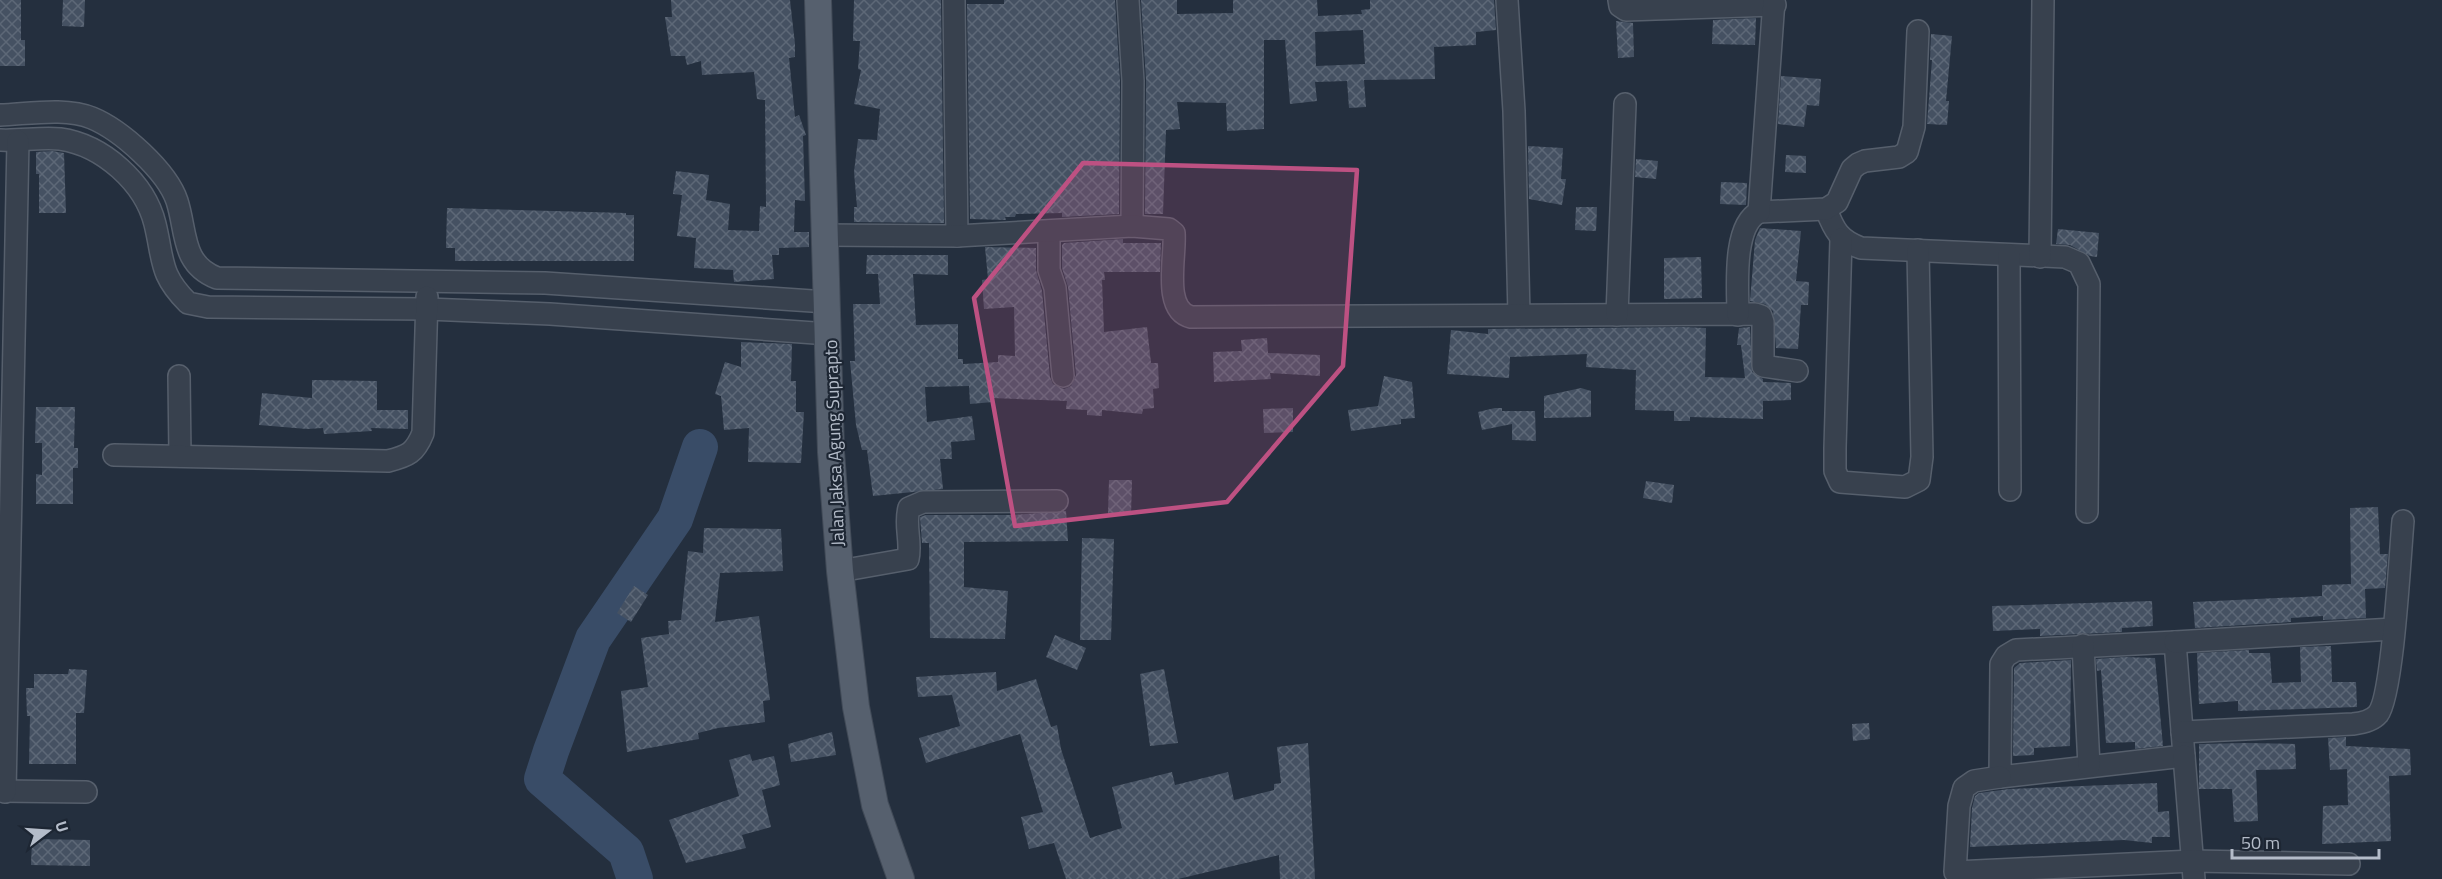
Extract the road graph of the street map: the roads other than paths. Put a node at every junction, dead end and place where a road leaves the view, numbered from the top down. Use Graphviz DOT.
graph roads {
  1 [pos="818,0"];
  2 [pos="954,0"];
  3 [pos="1128,0"];
  4 [pos="1507,0"];
  5 [pos="1618,0"];
  6 [pos="2043,0"];
  7 [pos="1775,2"];
  8 [pos="1918,31"];
  9 [pos="1625,104"];
  10 [pos="0,115"];
  11 [pos="9,141"];
  12 [pos="1826,209"];
  13 [pos="1759,212"];
  14 [pos="1132,226"];
  15 [pos="1049,231"];
  16 [pos="823,235"];
  17 [pos="957,236"];
  18 [pos="1841,239"];
  19 [pos="1918,250"];
  20 [pos="2009,255"];
  21 [pos="2040,257"];
  22 [pos="428,281"];
  23 [pos="689,293"];
  24 [pos="827,302"];
  25 [pos="427,309"];
  26 [pos="1519,315"];
  27 [pos="1617,315"];
  28 [pos="1737,315"];
  29 [pos="687,323"];
  30 [pos="830,334"];
  31 [pos="1797,371"];
  32 [pos="179,376"];
  33 [pos="1063,376"];
  34 [pos="114,455"];
  35 [pos="180,456"];
  36 [pos="2010,490"];
  37 [pos="1057,501"];
  38 [pos="2087,512"];
  39 [pos="2403,521"];
  40 [pos="840,571"];
  41 [pos="2393,629"];
  42 [pos="2175,642"];
  43 [pos="2083,645"];
  44 [pos="2182,732"];
  45 [pos="2184,756"];
  46 [pos="2089,766"];
  47 [pos="2000,777"];
  48 [pos="2,791"];
  49 [pos="86,792"];
  50 [pos="2349,864"];
  51 [pos="2194,870"];
  52 [pos="1955,876"];
  53 [pos="901,879"];
  1 -- 16 [label="main road, Jalan Jaksa Agung Suprapto"];
  2 -- 17 [label="street"];
  3 -- 14 [label="street"];
  4 -- 26 [label="street"];
  5 -- 7 [label="street"];
  6 -- 21 [label="street"];
  7 -- 13 [label="street"];
  8 -- 12 [label="street"];
  9 -- 27 [label="street"];
  10 -- 22 [label="street"];
  11 -- 25 [label="street"];
  11 -- 48 [label="street"];
  12 -- 13 [label="street"];
  12 -- 18 [label="street"];
  13 -- 28 [label="street"];
  14 -- 15 [label="street"];
  14 -- 26 [label="street"];
  15 -- 17 [label="street"];
  15 -- 33 [label="street"];
  16 -- 17 [label="street"];
  16 -- 24 [label="main road, Jalan Jaksa Agung Suprapto"];
  18 -- 19 [label="street"];
  18 -- 19 [label="street"];
  19 -- 20 [label="street"];
  20 -- 21 [label="street"];
  20 -- 36 [label="street"];
  21 -- 38 [label="street"];
  22 -- 23 [label="street"];
  22 -- 25 [label="street"];
  23 -- 24 [label="street"];
  23 -- 29 [label="street"];
  24 -- 30 [label="main road, Jalan Jaksa Agung Suprapto"];
  25 -- 29 [label="street"];
  25 -- 35 [label="street"];
  26 -- 27 [label="street"];
  27 -- 28 [label="street"];
  28 -- 31 [label="street"];
  29 -- 30 [label="street"];
  30 -- 40 [label="main road, Jalan Jaksa Agung Suprapto"];
  32 -- 35 [label="street"];
  34 -- 35 [label="street"];
  37 -- 40 [label="street"];
  39 -- 41 [label="street"];
  40 -- 53 [label="main road, Jalan Jaksa Agung Suprapto"];
  41 -- 42 [label="street"];
  41 -- 44 [label="street"];
  42 -- 43 [label="street"];
  42 -- 44 [label="street"];
  43 -- 46 [label="street"];
  43 -- 47 [label="street"];
  44 -- 45 [label="street"];
  45 -- 46 [label="street"];
  45 -- 51 [label="street"];
  46 -- 47 [label="street"];
  47 -- 52 [label="street"];
  48 -- 49 [label="street"];
  50 -- 51 [label="street"];
  51 -- 52 [label="street"];
}
